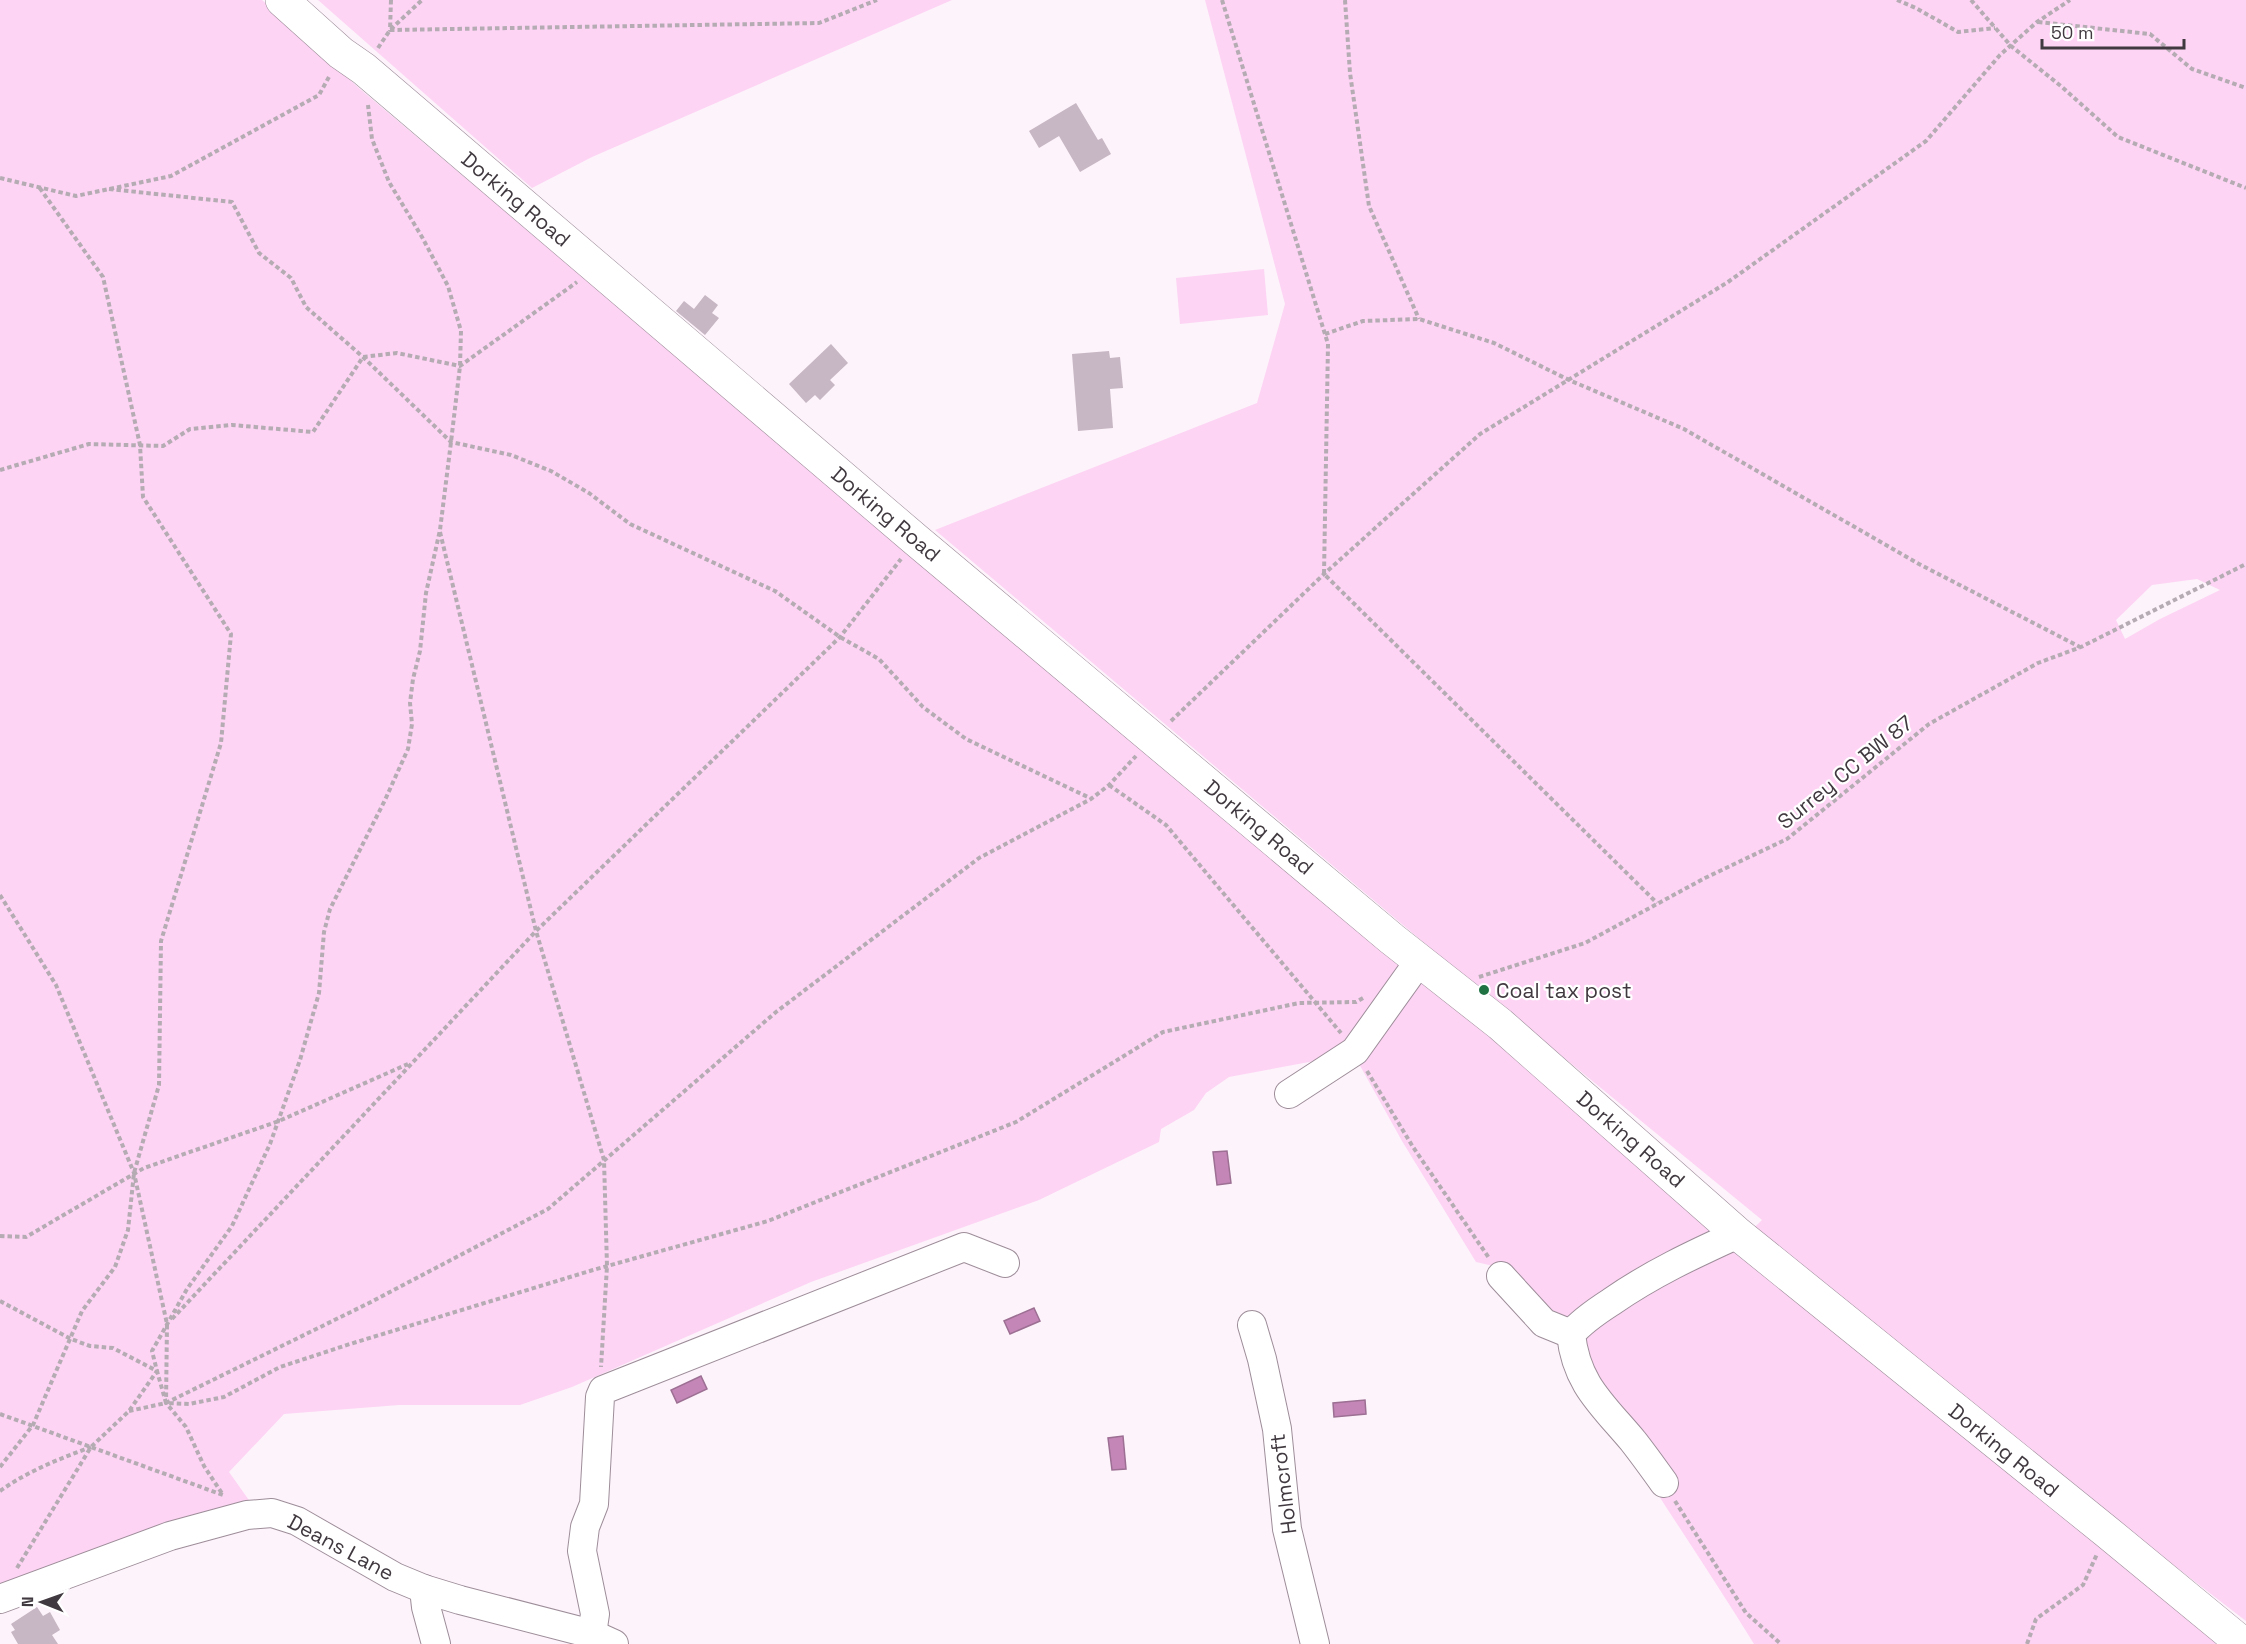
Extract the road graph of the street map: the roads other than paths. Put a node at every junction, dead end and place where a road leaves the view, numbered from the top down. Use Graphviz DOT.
graph roads {
  1 [pos="282,0"];
  2 [pos="1420,960"];
  3 [pos="1289,1094"];
  4 [pos="1738,1234"];
  5 [pos="1005,1263"];
  6 [pos="1501,1276"];
  7 [pos="1252,1325"];
  8 [pos="1571,1334"];
  9 [pos="1664,1483"];
  10 [pos="424,1589"];
  11 [pos="5,1596"];
  12 [pos="603,1639"];
  13 [pos="436,1644"];
  14 [pos="1315,1644"];
  15 [pos="2243,1644"];
  1 -- 2 [label="main road, Dorking Road"];
  2 -- 3 [label="street"];
  2 -- 4 [label="main road, Dorking Road"];
  4 -- 8 [label="street"];
  4 -- 15 [label="main road, Dorking Road"];
  5 -- 12 [label="street"];
  6 -- 8 [label="street"];
  7 -- 14 [label="street, Holmcroft"];
  8 -- 9 [label="street"];
  10 -- 11 [label="street, Deans Lane"];
  10 -- 12 [label="street, Deans Lane"];
  10 -- 13 [label="street"];
}
